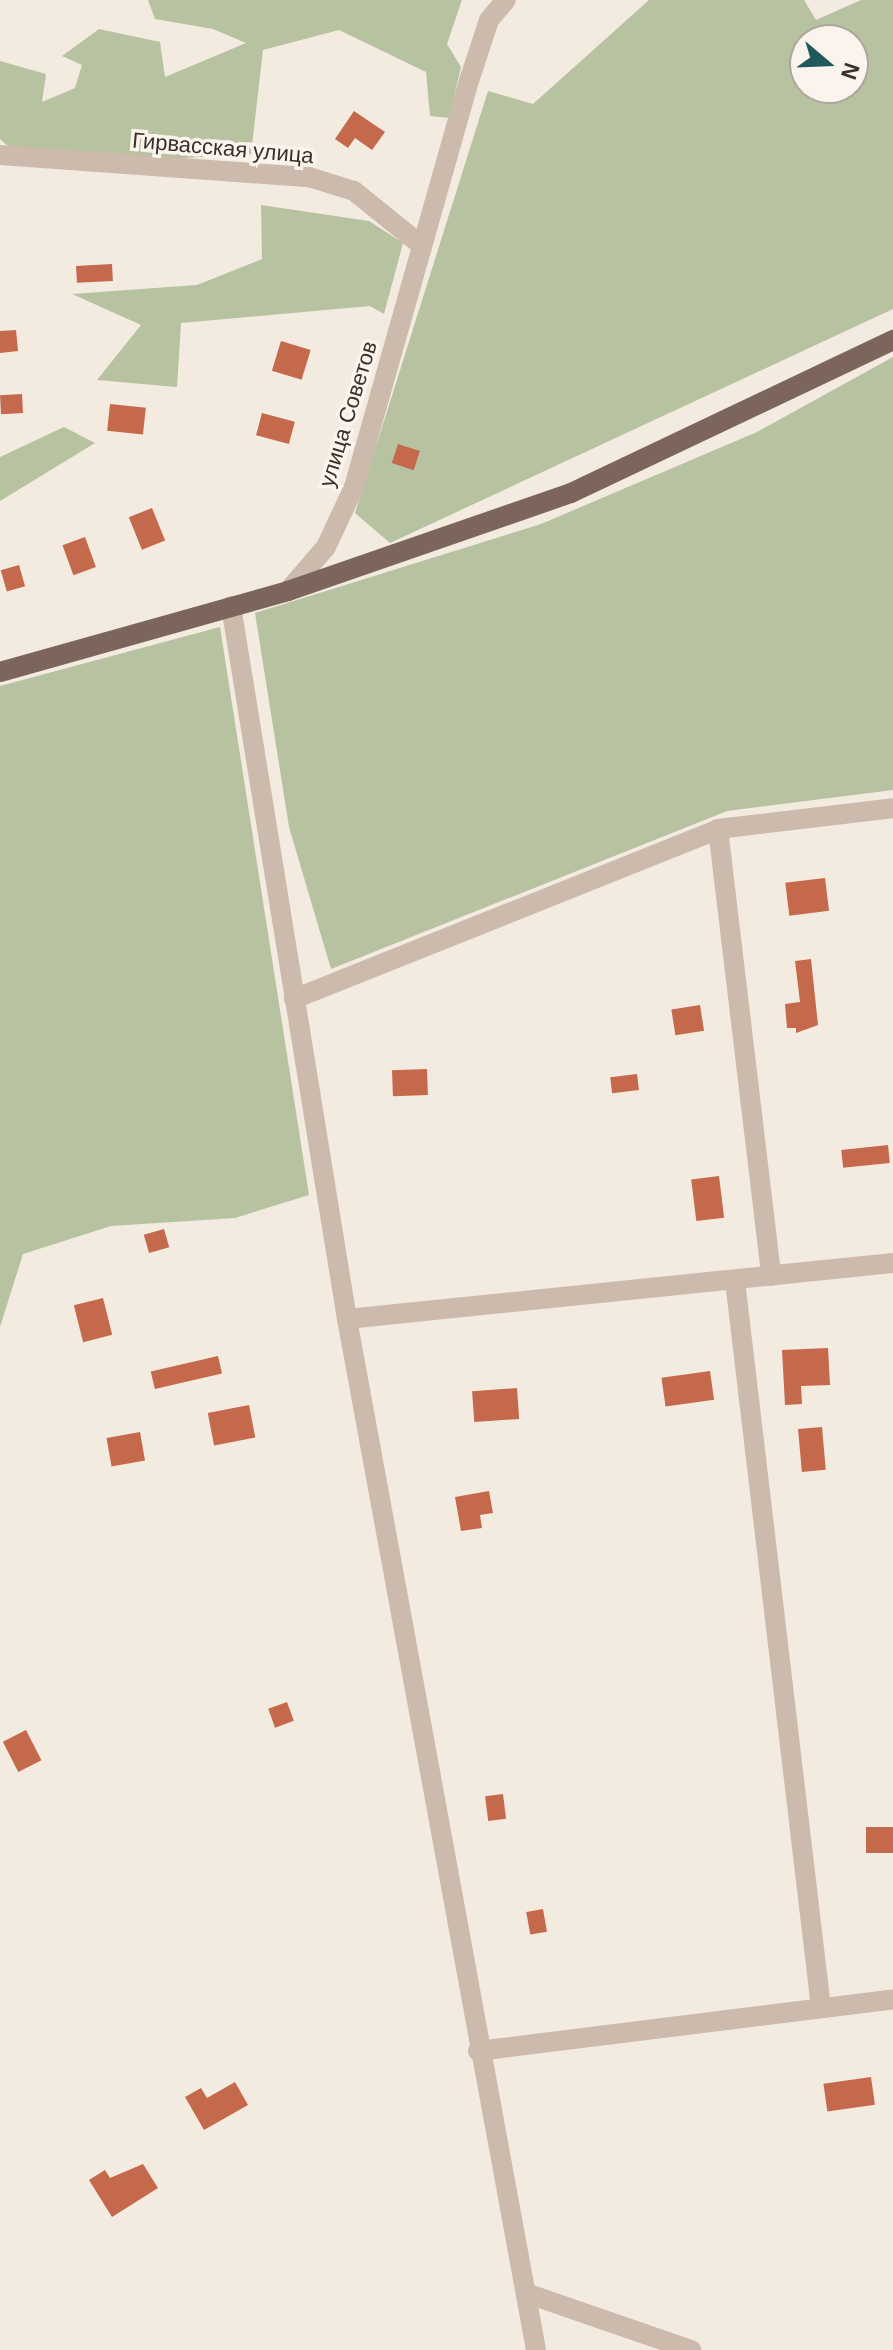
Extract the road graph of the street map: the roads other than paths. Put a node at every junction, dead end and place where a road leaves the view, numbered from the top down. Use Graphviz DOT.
graph roads {
  1 [pos="506,0"];
  2 [pos="0,155"];
  3 [pos="421,245"];
  4 [pos="893,340"];
  5 [pos="288,591"];
  6 [pos="231,606"];
  7 [pos="0,672"];
  8 [pos="893,808"];
  9 [pos="718,829"];
  10 [pos="294,999"];
  11 [pos="893,1263"];
  12 [pos="771,1276"];
  13 [pos="735,1281"];
  14 [pos="347,1319"];
  15 [pos="893,1999"];
  16 [pos="821,2008"];
  17 [pos="478,2051"];
  18 [pos="526,2293"];
  19 [pos="536,2350"];
  20 [pos="691,2350"];
  1 -- 3 [label="street, улица Советов"];
  2 -- 3 [label="street, Гирвасская улица"];
  3 -- 5 [label="street, улица Советов"];
  4 -- 5 [label="main road"];
  5 -- 6 [label="main road"];
  6 -- 7 [label="main road"];
  6 -- 10 [label="street"];
  8 -- 9 [label="street"];
  9 -- 10 [label="street"];
  9 -- 12 [label="street"];
  10 -- 14 [label="street"];
  11 -- 12 [label="street"];
  12 -- 13 [label="street"];
  13 -- 14 [label="street"];
  13 -- 16 [label="street"];
  14 -- 17 [label="street"];
  15 -- 16 [label="street"];
  16 -- 17 [label="street"];
  17 -- 18 [label="street"];
  18 -- 19 [label="street"];
  18 -- 20 [label="street"];
}
